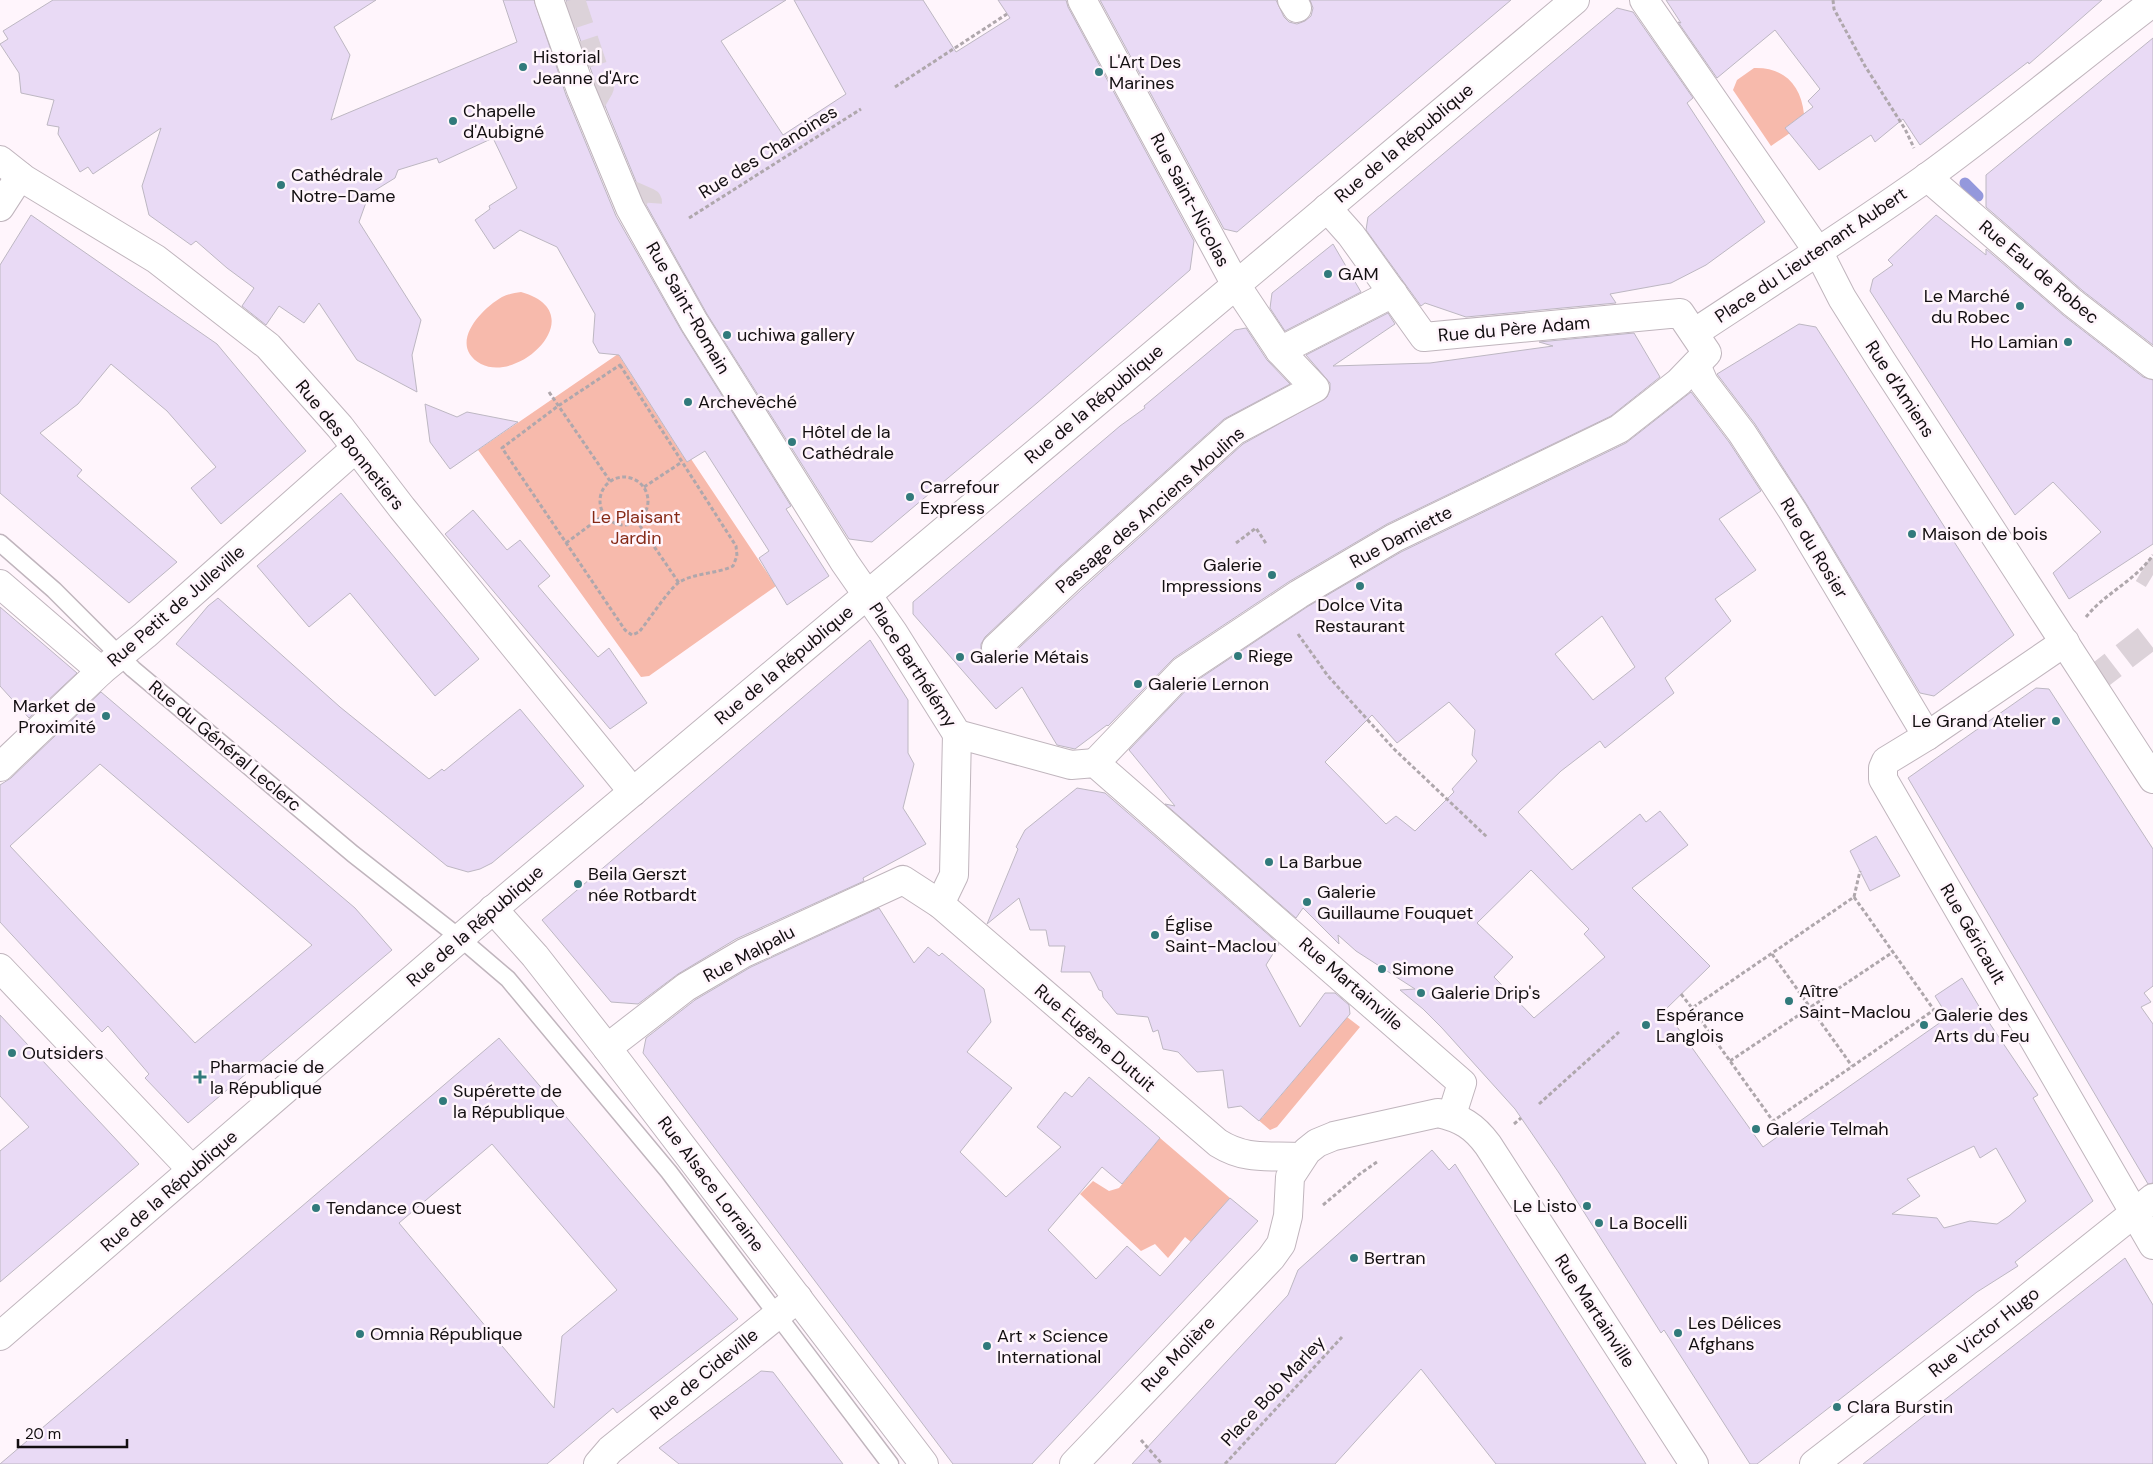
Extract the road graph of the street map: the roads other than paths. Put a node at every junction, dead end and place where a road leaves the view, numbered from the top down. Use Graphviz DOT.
graph roads {
  1 [pos="549,0"];
  2 [pos="1082,0"];
  3 [pos="1574,0"];
  4 [pos="1644,0"];
  5 [pos="2153,2"];
  6 [pos="9,167"];
  7 [pos="1927,177"];
  8 [pos="0,207"];
  9 [pos="1327,208"];
  10 [pos="1819,252"];
  11 [pos="1236,286"];
  12 [pos="1393,293"];
  13 [pos="1694,333"];
  14 [pos="1280,351"];
  15 [pos="1696,365"];
  16 [pos="2153,365"];
  17 [pos="1315,388"];
  18 [pos="356,448"];
  19 [pos="0,543"];
  20 [pos="0,584"];
  21 [pos="868,595"];
  22 [pos="2065,642"];
  23 [pos="996,648"];
  24 [pos="110,663"];
  25 [pos="958,734"];
  26 [pos="1927,736"];
  27 [pos="1083,764"];
  28 [pos="0,767"];
  29 [pos="2153,779"];
  30 [pos="633,792"];
  31 [pos="903,880"];
  32 [pos="940,904"];
  33 [pos="493,909"];
  34 [pos="460,938"];
  35 [pos="0,968"];
  36 [pos="608,1048"];
  37 [pos="1446,1115"];
  38 [pos="1301,1157"];
  39 [pos="192,1170"];
  40 [pos="2144,1206"];
  41 [pos="2153,1245"];
  42 [pos="788,1306"];
  43 [pos="0,1336"];
  44 [pos="612,1459"];
  45 [pos="890,1464"];
  46 [pos="924,1464"];
  47 [pos="1074,1464"];
  48 [pos="1694,1464"];
  49 [pos="1814,1464"];
  1 -- 21 [label="street, Rue Saint-Romain"];
  2 -- 11 [label="street, Rue Saint-Nicolas"];
  3 -- 9 [label="street, Rue de la République"];
  4 -- 10 [label="street, Rue d'Amiens"];
  5 -- 7 [label="street, Place du Lieutenant Aubert"];
  6 -- 8 [label="street"];
  6 -- 18 [label="street, Rue des Bonnetiers"];
  7 -- 10 [label="street, Place du Lieutenant Aubert"];
  7 -- 16 [label="street, Rue Eau de Robec"];
  9 -- 11 [label="street, Rue de la République"];
  9 -- 12 [label="street, Rue du Père Adam"];
  10 -- 13 [label="street, Place du Lieutenant Aubert"];
  10 -- 22 [label="street, Rue d'Amiens"];
  11 -- 14 [label="street, Rue Saint-Nicolas"];
  11 -- 21 [label="street, Rue de la République"];
  12 -- 13 [label="street, Rue du Père Adam"];
  12 -- 14 [label="street"];
  13 -- 15 [label="street, Rue Damiette"];
  14 -- 17 [label="street, Rue Saint-Nicolas"];
  15 -- 26 [label="street, Rue du Rosier"];
  15 -- 27 [label="street, Rue Damiette"];
  17 -- 23 [label="street, Passage des Anciens Moulins"];
  18 -- 24 [label="street, Rue Petit de Julleville"];
  18 -- 30 [label="street, Rue des Bonnetiers"];
  19 -- 24 [label="lane, Rue du Général Leclerc"];
  20 -- 24 [label="street, Rue du Général Leclerc"];
  21 -- 25 [label="street, Place Barthélémy"];
  21 -- 30 [label="street, Rue de la République"];
  22 -- 26 [label="street"];
  22 -- 29 [label="street, Rue d'Amiens"];
  24 -- 28 [label="street, Rue Petit de Julleville"];
  24 -- 34 [label="lane, Rue du Général Leclerc"];
  25 -- 27 [label="street, Place Barthélémy"];
  25 -- 32 [label="street, Place Barthélémy"];
  26 -- 40 [label="street, Rue Géricault"];
  27 -- 37 [label="street, Rue Martainville"];
  30 -- 33 [label="street, Rue de la République"];
  31 -- 32 [label="street, Rue Eugène Dutuit"];
  31 -- 36 [label="street, Rue Malpalu"];
  32 -- 38 [label="street, Rue Eugène Dutuit"];
  33 -- 34 [label="street, Rue de la République"];
  33 -- 36 [label="street, Rue Alsace Lorraine"];
  34 -- 39 [label="street, Rue de la République"];
  34 -- 42 [label="lane, Rue Alsace Lorraine"];
  35 -- 39 [label="street"];
  36 -- 42 [label="street, Rue Alsace Lorraine"];
  37 -- 38 [label="street"];
  37 -- 48 [label="street, Rue Martainville"];
  38 -- 47 [label="street, Rue Molière"];
  39 -- 43 [label="street, Rue de la République"];
  40 -- 41 [label="street, Rue Géricault"];
  40 -- 49 [label="street, Rue Victor Hugo"];
  42 -- 44 [label="street, Rue de Cideville"];
  42 -- 45 [label="lane, Rue Alsace Lorraine"];
  42 -- 46 [label="street, Rue Alsace Lorraine"];
}
